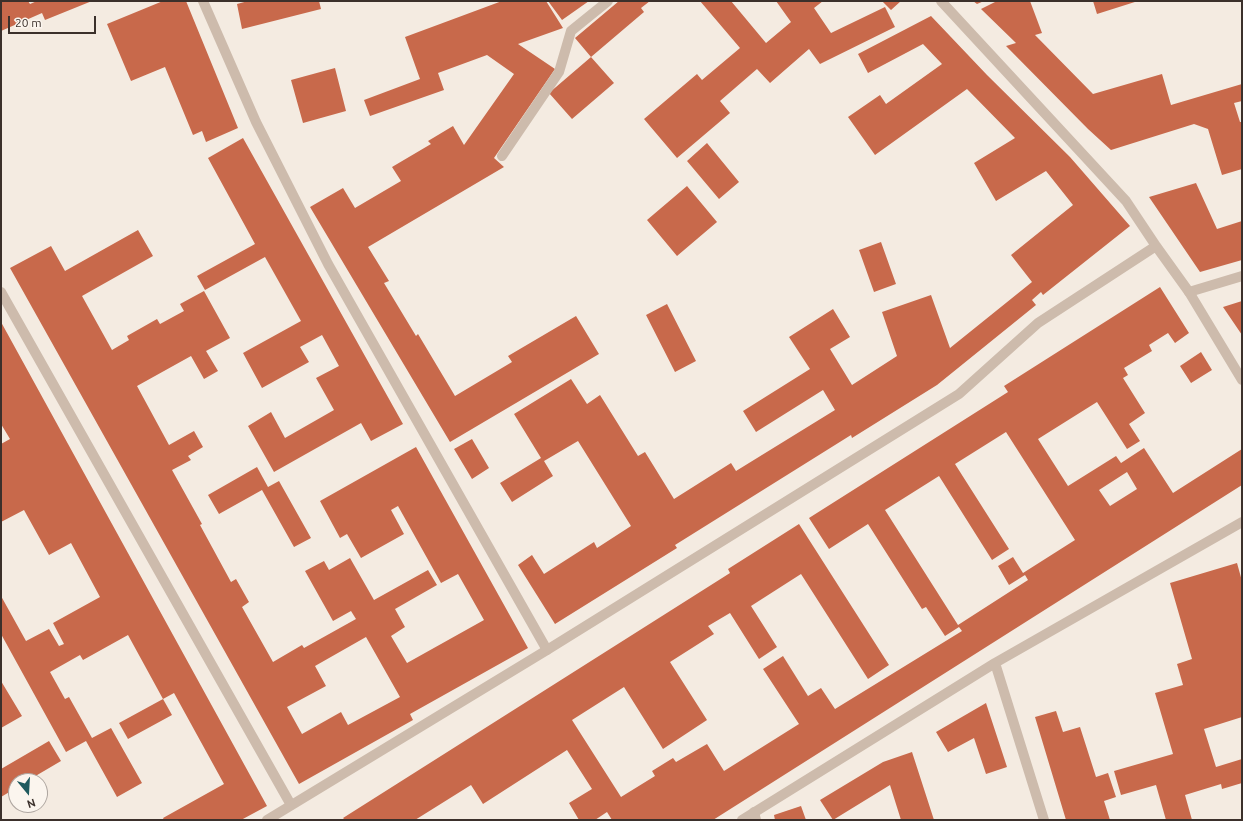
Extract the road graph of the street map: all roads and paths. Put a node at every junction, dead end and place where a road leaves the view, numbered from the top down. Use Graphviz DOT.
graph roads {
  1 [pos="203,1"];
  2 [pos="608,1"];
  3 [pos="941,1"];
  4 [pos="502,156"];
  5 [pos="1156,246"];
  6 [pos="1242,276"];
  7 [pos="1,292"];
  8 [pos="1189,292"];
  9 [pos="1242,380"];
  10 [pos="1242,522"];
  11 [pos="547,650"];
  12 [pos="995,663"];
  13 [pos="291,805"];
  14 [pos="755,816"];
  15 [pos="266,820"];
  16 [pos="742,820"];
  17 [pos="1044,820"];
  1 -- 11 [label="street"];
  2 -- 4 [label="street"];
  3 -- 5 [label="street"];
  5 -- 8 [label="street"];
  5 -- 11 [label="street"];
  6 -- 8 [label="street"];
  7 -- 13 [label="street"];
  8 -- 9 [label="street"];
  10 -- 12 [label="street"];
  11 -- 13 [label="street"];
  12 -- 14 [label="street"];
  12 -- 17 [label="street"];
  13 -- 15 [label="street"];
  14 -- 16 [label="street"];
}
